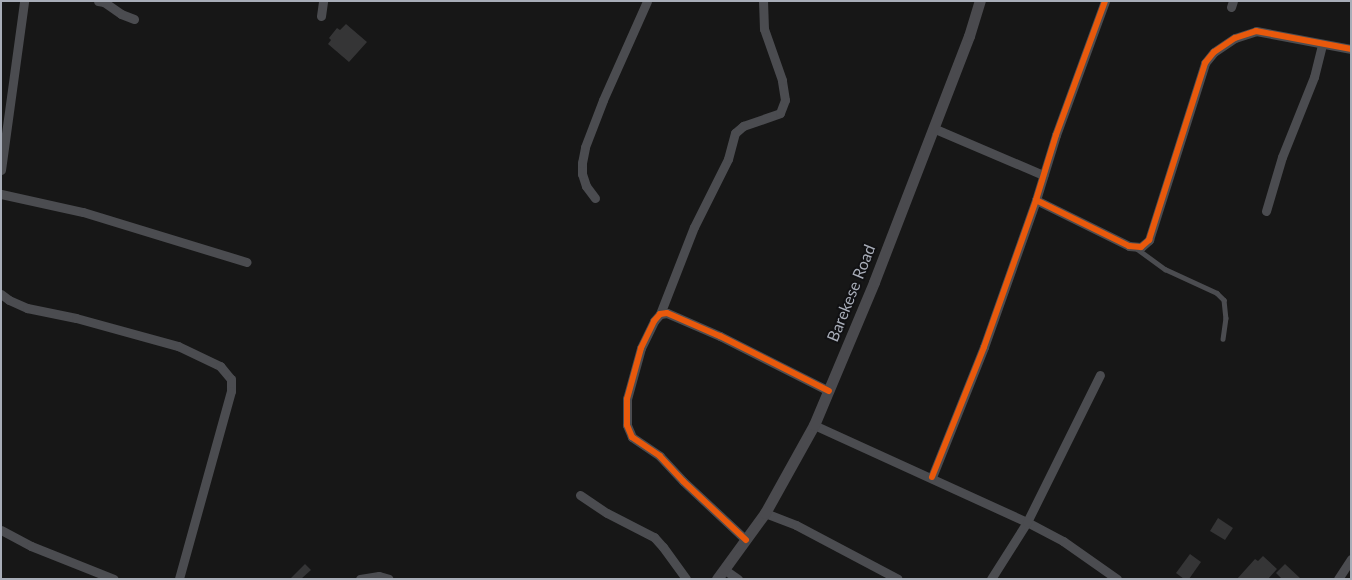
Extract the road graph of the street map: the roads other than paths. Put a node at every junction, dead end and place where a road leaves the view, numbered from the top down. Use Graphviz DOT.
graph roads {
  1 [pos="24,1"];
  2 [pos="323,1"];
  3 [pos="647,1"];
  4 [pos="763,1"];
  5 [pos="980,1"];
  6 [pos="1105,1"];
  7 [pos="103,2"];
  8 [pos="321,16"];
  9 [pos="134,19"];
  10 [pos="1322,44"];
  11 [pos="1351,49"];
  12 [pos="12,90"];
  13 [pos="1,92"];
  14 [pos="933,128"];
  15 [pos="1,170"];
  16 [pos="1044,175"];
  17 [pos="1,194"];
  18 [pos="595,198"];
  19 [pos="1036,200"];
  20 [pos="1266,211"];
  21 [pos="1135,248"];
  22 [pos="248,262"];
  23 [pos="1,294"];
  24 [pos="660,314"];
  25 [pos="1223,339"];
  26 [pos="1100,375"];
  27 [pos="829,391"];
  28 [pos="814,425"];
  29 [pos="932,477"];
  30 [pos="580,495"];
  31 [pos="765,513"];
  32 [pos="1027,522"];
  33 [pos="1,530"];
  34 [pos="746,540"];
  35 [pos="1351,559"];
  36 [pos="725,570"];
  37 [pos="114,579"];
  38 [pos="179,579"];
  39 [pos="360,579"];
  40 [pos="389,579"];
  41 [pos="686,579"];
  42 [pos="717,579"];
  43 [pos="738,579"];
  44 [pos="898,579"];
  45 [pos="991,579"];
  46 [pos="1117,579"];
  47 [pos="1338,579"];
  1 -- 12 [label="street"];
  2 -- 8 [label="street"];
  3 -- 18 [label="street"];
  4 -- 24 [label="street"];
  5 -- 14 [label="main road, Barekese Road"];
  6 -- 16 [label="street"];
  7 -- 9 [label="street"];
  10 -- 11 [label="street"];
  10 -- 20 [label="street"];
  10 -- 21 [label="street"];
  12 -- 13 [label="street"];
  12 -- 15 [label="street"];
  14 -- 16 [label="street"];
  14 -- 27 [label="main road, Barekese Road"];
  16 -- 19 [label="street"];
  17 -- 22 [label="street"];
  19 -- 21 [label="street"];
  19 -- 29 [label="street"];
  21 -- 25 [label="lane"];
  23 -- 38 [label="street"];
  24 -- 27 [label="street"];
  24 -- 34 [label="street"];
  26 -- 32 [label="street"];
  27 -- 28 [label="main road, Barekese Road"];
  28 -- 29 [label="street"];
  28 -- 31 [label="main road, Barekese Road"];
  29 -- 32 [label="street"];
  30 -- 41 [label="street"];
  31 -- 34 [label="main road, Barekese Road"];
  31 -- 44 [label="street"];
  32 -- 45 [label="street"];
  32 -- 46 [label="street"];
  33 -- 37 [label="street"];
  34 -- 36 [label="main road, Barekese Road"];
  35 -- 47 [label="street"];
  36 -- 42 [label="main road, Barekese Road"];
  36 -- 43 [label="street"];
  39 -- 40 [label="street"];
}
